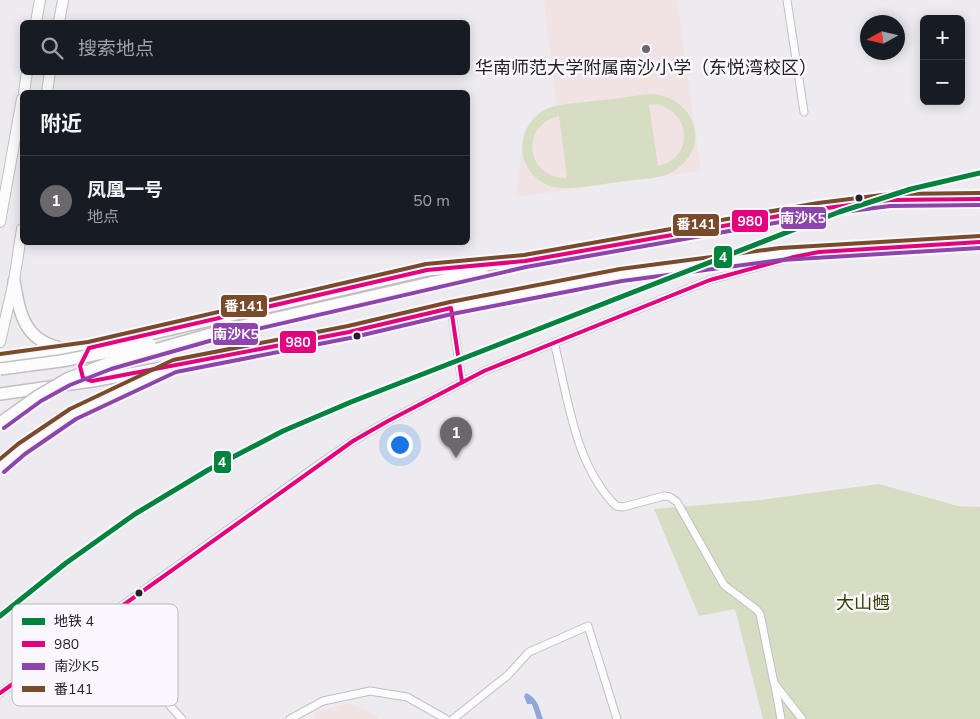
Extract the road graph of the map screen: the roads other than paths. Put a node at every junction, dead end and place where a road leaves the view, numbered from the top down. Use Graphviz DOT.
graph roads {
  1 [pos="40,0"];
  2 [pos="63,0"];
  3 [pos="787,0"];
  4 [pos="36,20"];
  5 [pos="59,20"];
  6 [pos="27,75"];
  7 [pos="50,75"];
  8 [pos="24,90"];
  9 [pos="47,90"];
  10 [pos="20,110"];
  11 [pos="804,112"];
  12 [pos="980,199"];
  13 [pos="0,222"];
  14 [pos="20,242"];
  15 [pos="980,242"];
  16 [pos="819,252"];
  17 [pos="525,261"];
  18 [pos="14,281"];
  19 [pos="451,308"];
  20 [pos="225,330"];
  21 [pos="0,342"];
  22 [pos="554,342"];
  23 [pos="89,348"];
  24 [pos="75,351"];
  25 [pos="0,360"];
  26 [pos="174,366"];
  27 [pos="0,368"];
  28 [pos="92,381"];
  29 [pos="462,382"];
  30 [pos="0,394"];
  31 [pos="0,423"];
  32 [pos="0,467"];
  33 [pos="124,604"];
  34 [pos="774,683"];
  35 [pos="12,684"];
  36 [pos="0,693"];
  37 [pos="170,706"];
  38 [pos="182,719"];
  39 [pos="290,719"];
  40 [pos="446,719"];
  41 [pos="454,719"];
  42 [pos="618,719"];
  43 [pos="781,719"];
  44 [pos="802,719"];
  1 -- 4 [label="main road"];
  2 -- 5 [label="main road"];
  3 -- 11 [label="street"];
  6 -- 8 [label="main road"];
  7 -- 9 [label="main road"];
  10 -- 13 [label="main road"];
  12 -- 17 [label="main road"];
  14 -- 18 [label="main road"];
  15 -- 16 [label="main road"];
  16 -- 19 [label="main road"];
  16 -- 22 [label="street"];
  17 -- 20 [label="main road, bridge"];
  17 -- 23 [label="main road"];
  18 -- 21 [label="main road"];
  18 -- 24 [label="main road"];
  19 -- 26 [label="main road"];
  19 -- 29 [label="street"];
  20 -- 27 [label="main road, bridge"];
  20 -- 31 [label="main road, bridge"];
  22 -- 29 [label="street"];
  22 -- 34 [label="street"];
  23 -- 24 [label="main road"];
  23 -- 28 [label="main road"];
  24 -- 25 [label="main road"];
  26 -- 28 [label="main road"];
  26 -- 32 [label="main road"];
  28 -- 30 [label="main road"];
  29 -- 33 [label="street"];
  34 -- 43 [label="street"];
  34 -- 44 [label="street"];
  35 -- 36 [label="street"];
  37 -- 38 [label="street"];
  39 -- 40 [label="street"];
  41 -- 42 [label="street"];
}
